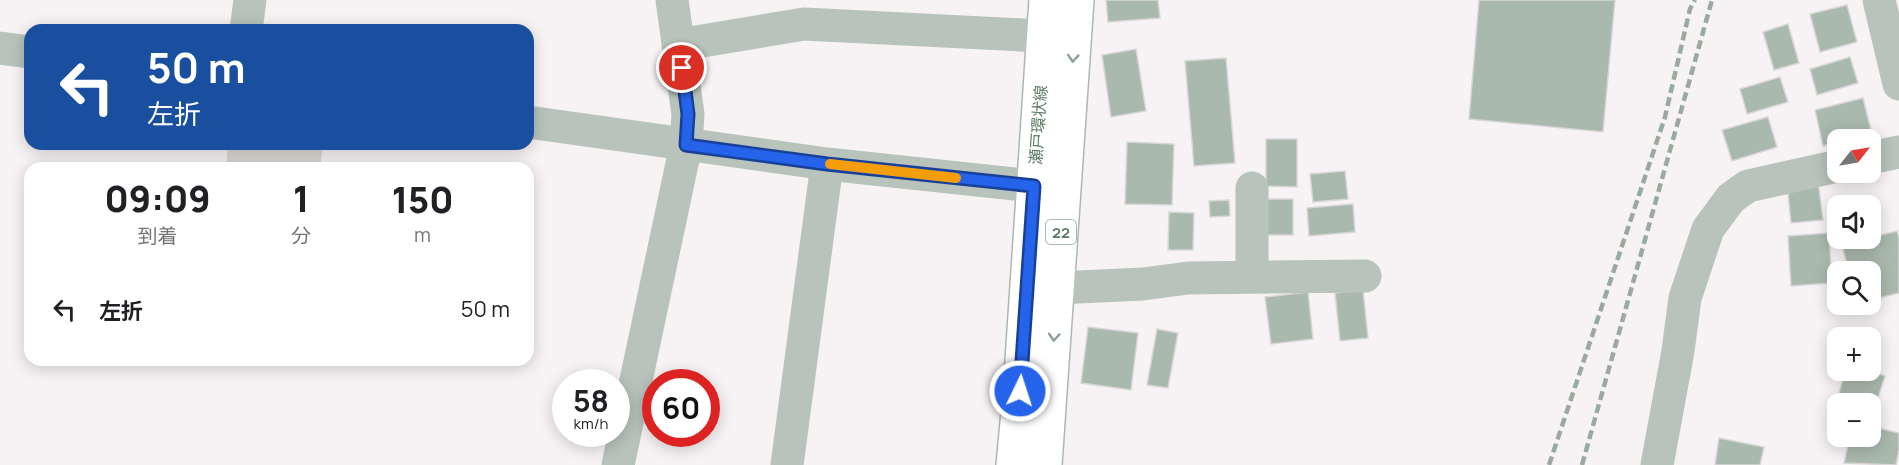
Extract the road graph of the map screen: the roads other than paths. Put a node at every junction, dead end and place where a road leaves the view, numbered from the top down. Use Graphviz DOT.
graph roads {
  1 [pos="250,0"];
  2 [pos="672,0"];
  3 [pos="1046,0"];
  4 [pos="1077,0"];
  5 [pos="1879,0"];
  6 [pos="247,24"];
  7 [pos="1043,36"];
  8 [pos="678,45"];
  9 [pos="0,48"];
  10 [pos="24,51"];
  11 [pos="1899,84"];
  12 [pos="534,123"];
  13 [pos="686,145"];
  14 [pos="1899,152"];
  15 [pos="1881,156"];
  16 [pos="827,164"];
  17 [pos="1827,168"];
  18 [pos="1034,186"];
  19 [pos="1252,188"];
  20 [pos="1365,276"];
  21 [pos="1252,277"];
  22 [pos="1057,288"];
  23 [pos="618,465"];
  24 [pos="787,465"];
  25 [pos="1013,465"];
  26 [pos="1045,465"];
  27 [pos="1657,465"];
  1 -- 6 [label="street"];
  2 -- 8 [label="street"];
  3 -- 7 [label="main road, 瀬戸環状線 / 22"];
  4 -- 22 [label="main road, 瀬戸環状線 / 22, one-way"];
  5 -- 11 [label="street"];
  7 -- 8 [label="street"];
  7 -- 18 [label="main road, 瀬戸環状線 / 22"];
  8 -- 13 [label="street"];
  9 -- 10 [label="street"];
  12 -- 13 [label="street"];
  13 -- 16 [label="street"];
  13 -- 23 [label="street"];
  14 -- 15 [label="street"];
  16 -- 18 [label="street"];
  16 -- 24 [label="street"];
  17 -- 27 [label="street"];
  18 -- 25 [label="main road, 瀬戸環状線 / 22"];
  19 -- 21 [label="street"];
  20 -- 21 [label="street"];
  21 -- 22 [label="street"];
  22 -- 26 [label="main road, 瀬戸環状線 / 22, one-way"];
}
